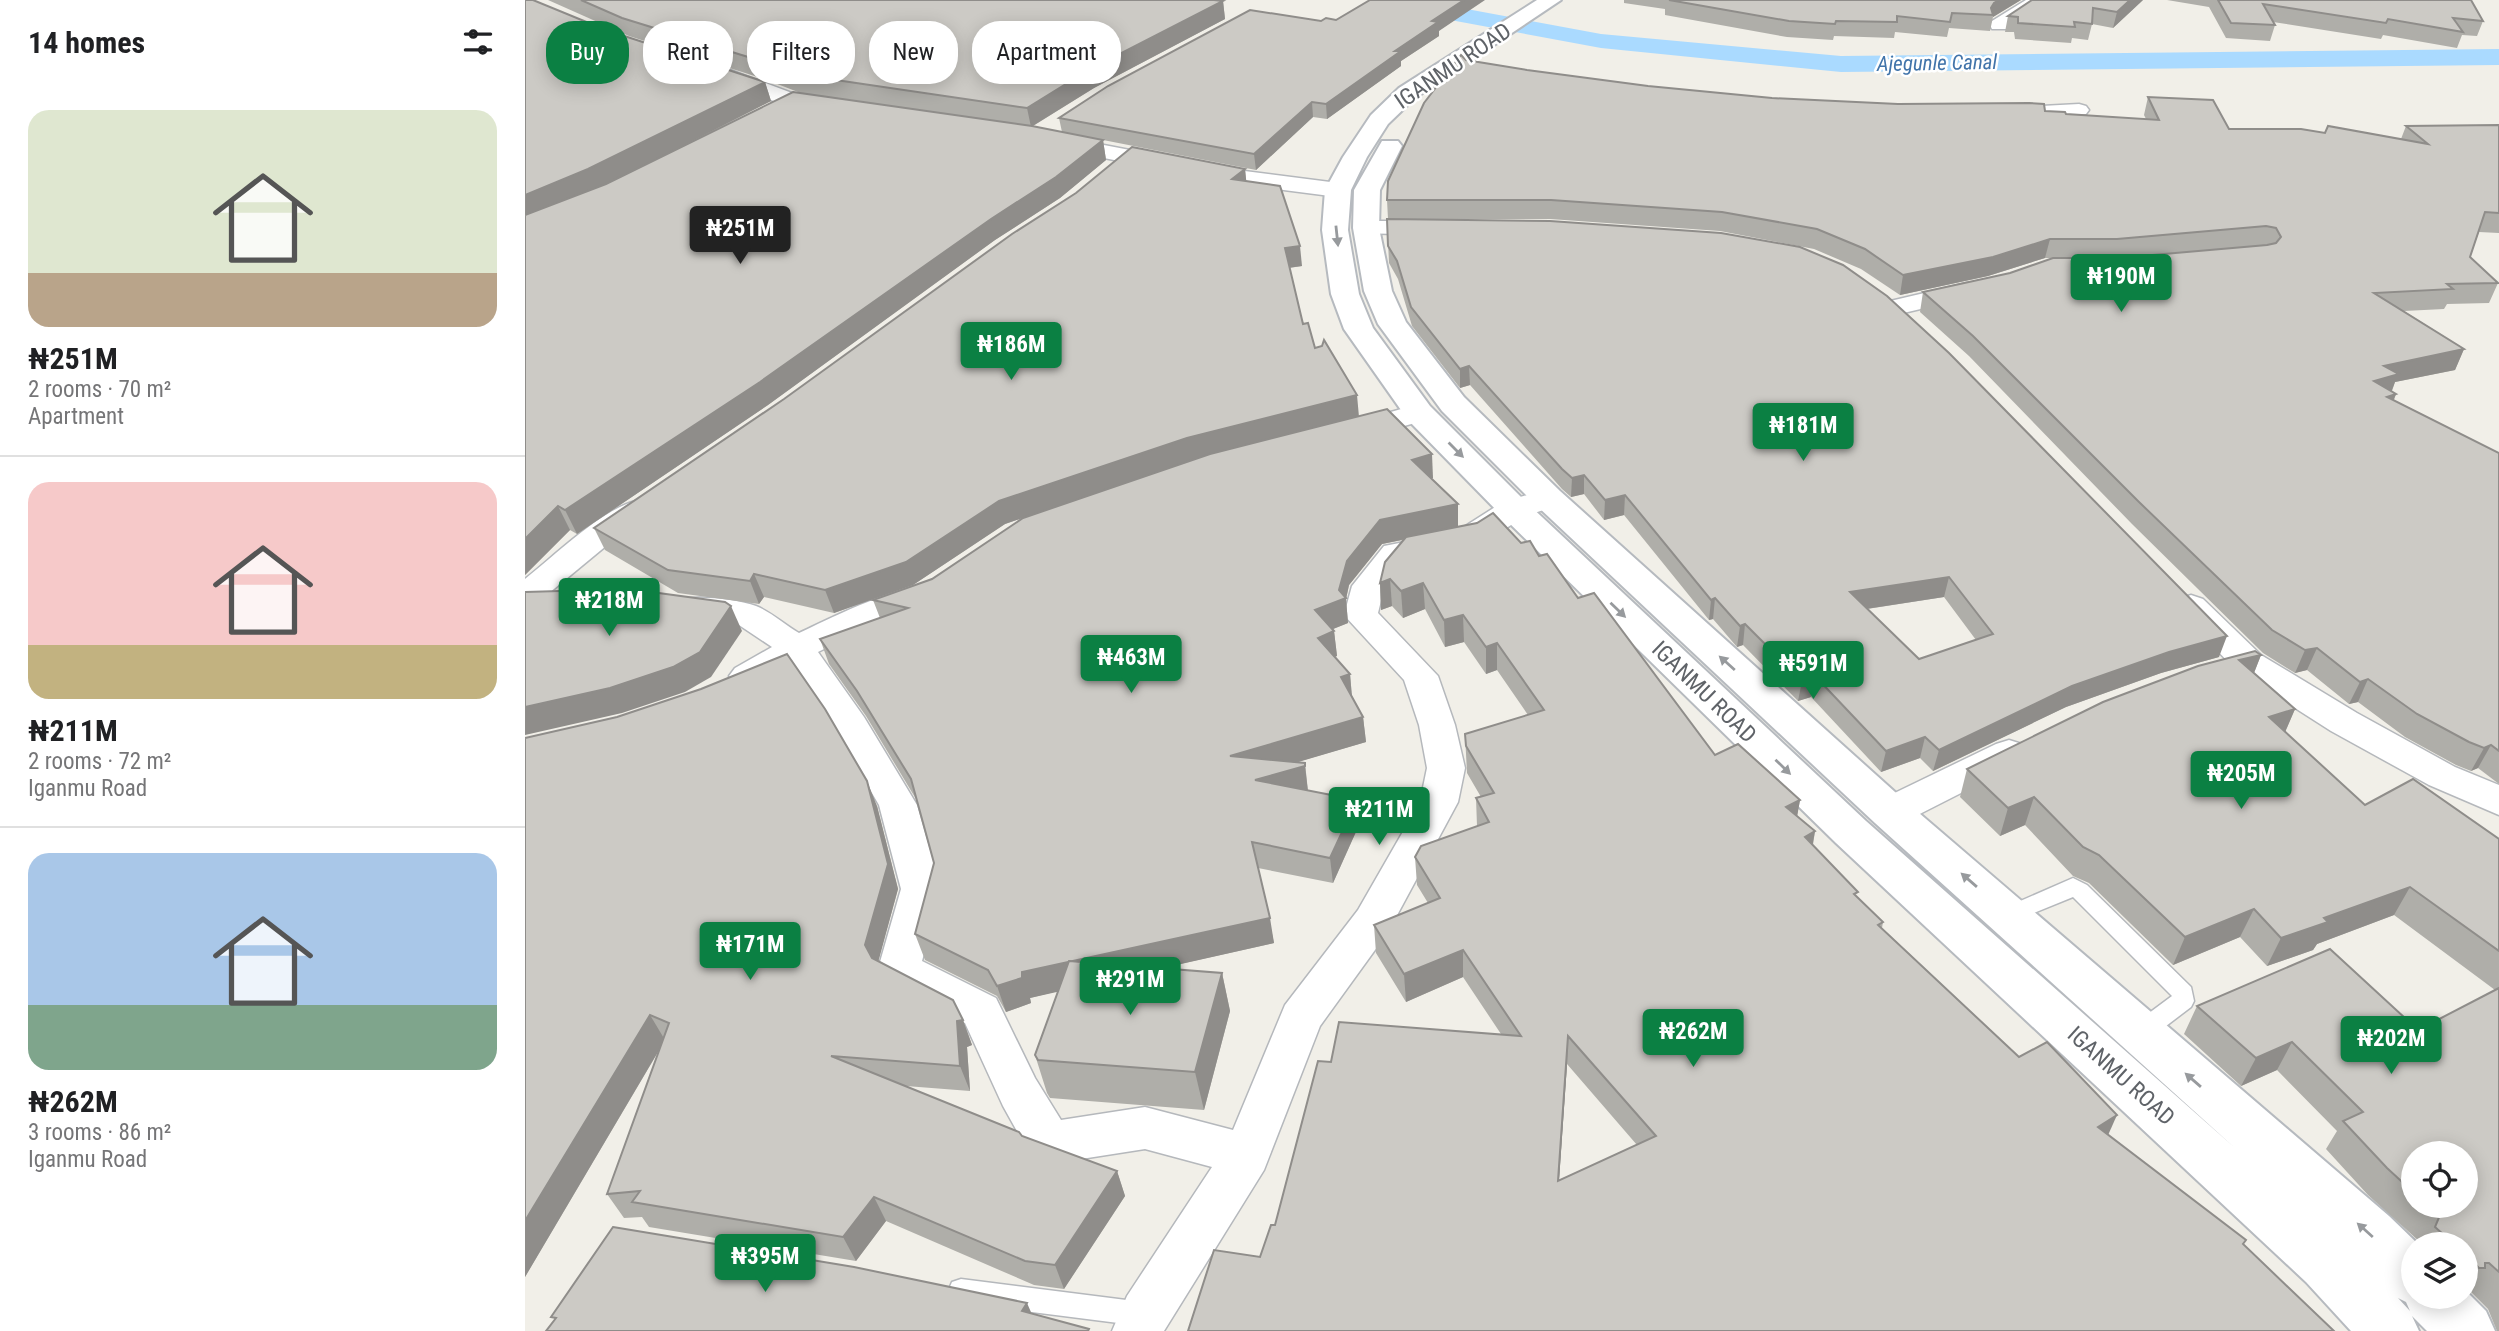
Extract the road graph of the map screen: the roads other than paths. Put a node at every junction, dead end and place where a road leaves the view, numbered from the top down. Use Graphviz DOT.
graph roads {
  1 [pos="2038,0"];
  2 [pos="1557,2"];
  3 [pos="1999,25"];
  4 [pos="1479,56"];
  5 [pos="733,77"];
  6 [pos="795,101"];
  7 [pos="848,110"];
  8 [pos="2079,110"];
  9 [pos="773,112"];
  10 [pos="1993,114"];
  11 [pos="1058,123"];
  12 [pos="1128,157"];
  13 [pos="1099,181"];
  14 [pos="1338,190"];
  15 [pos="1366,228"];
  16 [pos="1454,228"];
  17 [pos="1996,285"];
  18 [pos="1921,331"];
  19 [pos="1419,413"];
  20 [pos="1319,440"];
  21 [pos="652,499"];
  22 [pos="1531,503"];
  23 [pos="949,579"];
  24 [pos="2175,589"];
  25 [pos="525,596"];
  26 [pos="562,601"];
  27 [pos="525,603"];
  28 [pos="664,604"];
  29 [pos="797,649"];
  30 [pos="2249,663"];
  31 [pos="2212,673"];
  32 [pos="721,691"];
  33 [pos="2036,740"];
  34 [pos="2499,801"];
  35 [pos="1890,812"];
  36 [pos="2009,915"];
  37 [pos="2140,1033"];
  38 [pos="1247,1155"];
  39 [pos="2401,1266"];
  40 [pos="933,1287"];
  41 [pos="2444,1309"];
  42 [pos="1142,1323"];
  43 [pos="2390,1331"];
  44 [pos="2466,1331"];
  1 -- 3 [label="street"];
  2 -- 4 [label="main road, IGANMU ROAD"];
  4 -- 14 [label="main road, IGANMU ROAD"];
  4 -- 15 [label="main road, IGANMU ROAD"];
  5 -- 6 [label="street"];
  6 -- 7 [label="street"];
  6 -- 9 [label="street"];
  8 -- 10 [label="street"];
  11 -- 12 [label="street"];
  12 -- 13 [label="street"];
  12 -- 14 [label="street"];
  14 -- 19 [label="main road, IGANMU ROAD, one-way"];
  15 -- 16 [label="street"];
  15 -- 22 [label="main road, IGANMU ROAD"];
  17 -- 18 [label="street"];
  19 -- 20 [label="street"];
  19 -- 22 [label="main road, IGANMU ROAD, one-way"];
  21 -- 25 [label="street"];
  35 -- 22 [label="main road, IGANMU ROAD, one-way"];
  22 -- 38 [label="street"];
  22 -- 43 [label="main road, IGANMU ROAD, one-way"];
  23 -- 29 [label="street"];
  24 -- 30 [label="street"];
  26 -- 27 [label="street"];
  28 -- 29 [label="street"];
  29 -- 32 [label="street"];
  29 -- 38 [label="street"];
  30 -- 31 [label="street"];
  30 -- 34 [label="street"];
  33 -- 35 [label="street"];
  36 -- 35 [label="main road, IGANMU ROAD, one-way"];
  36 -- 37 [label="main road, IGANMU ROAD"];
  36 -- 37 [label="lane"];
  39 -- 37 [label="main road, IGANMU ROAD, one-way"];
  38 -- 42 [label="street"];
  40 -- 42 [label="lane"];
  41 -- 44 [label="main road"];
}
